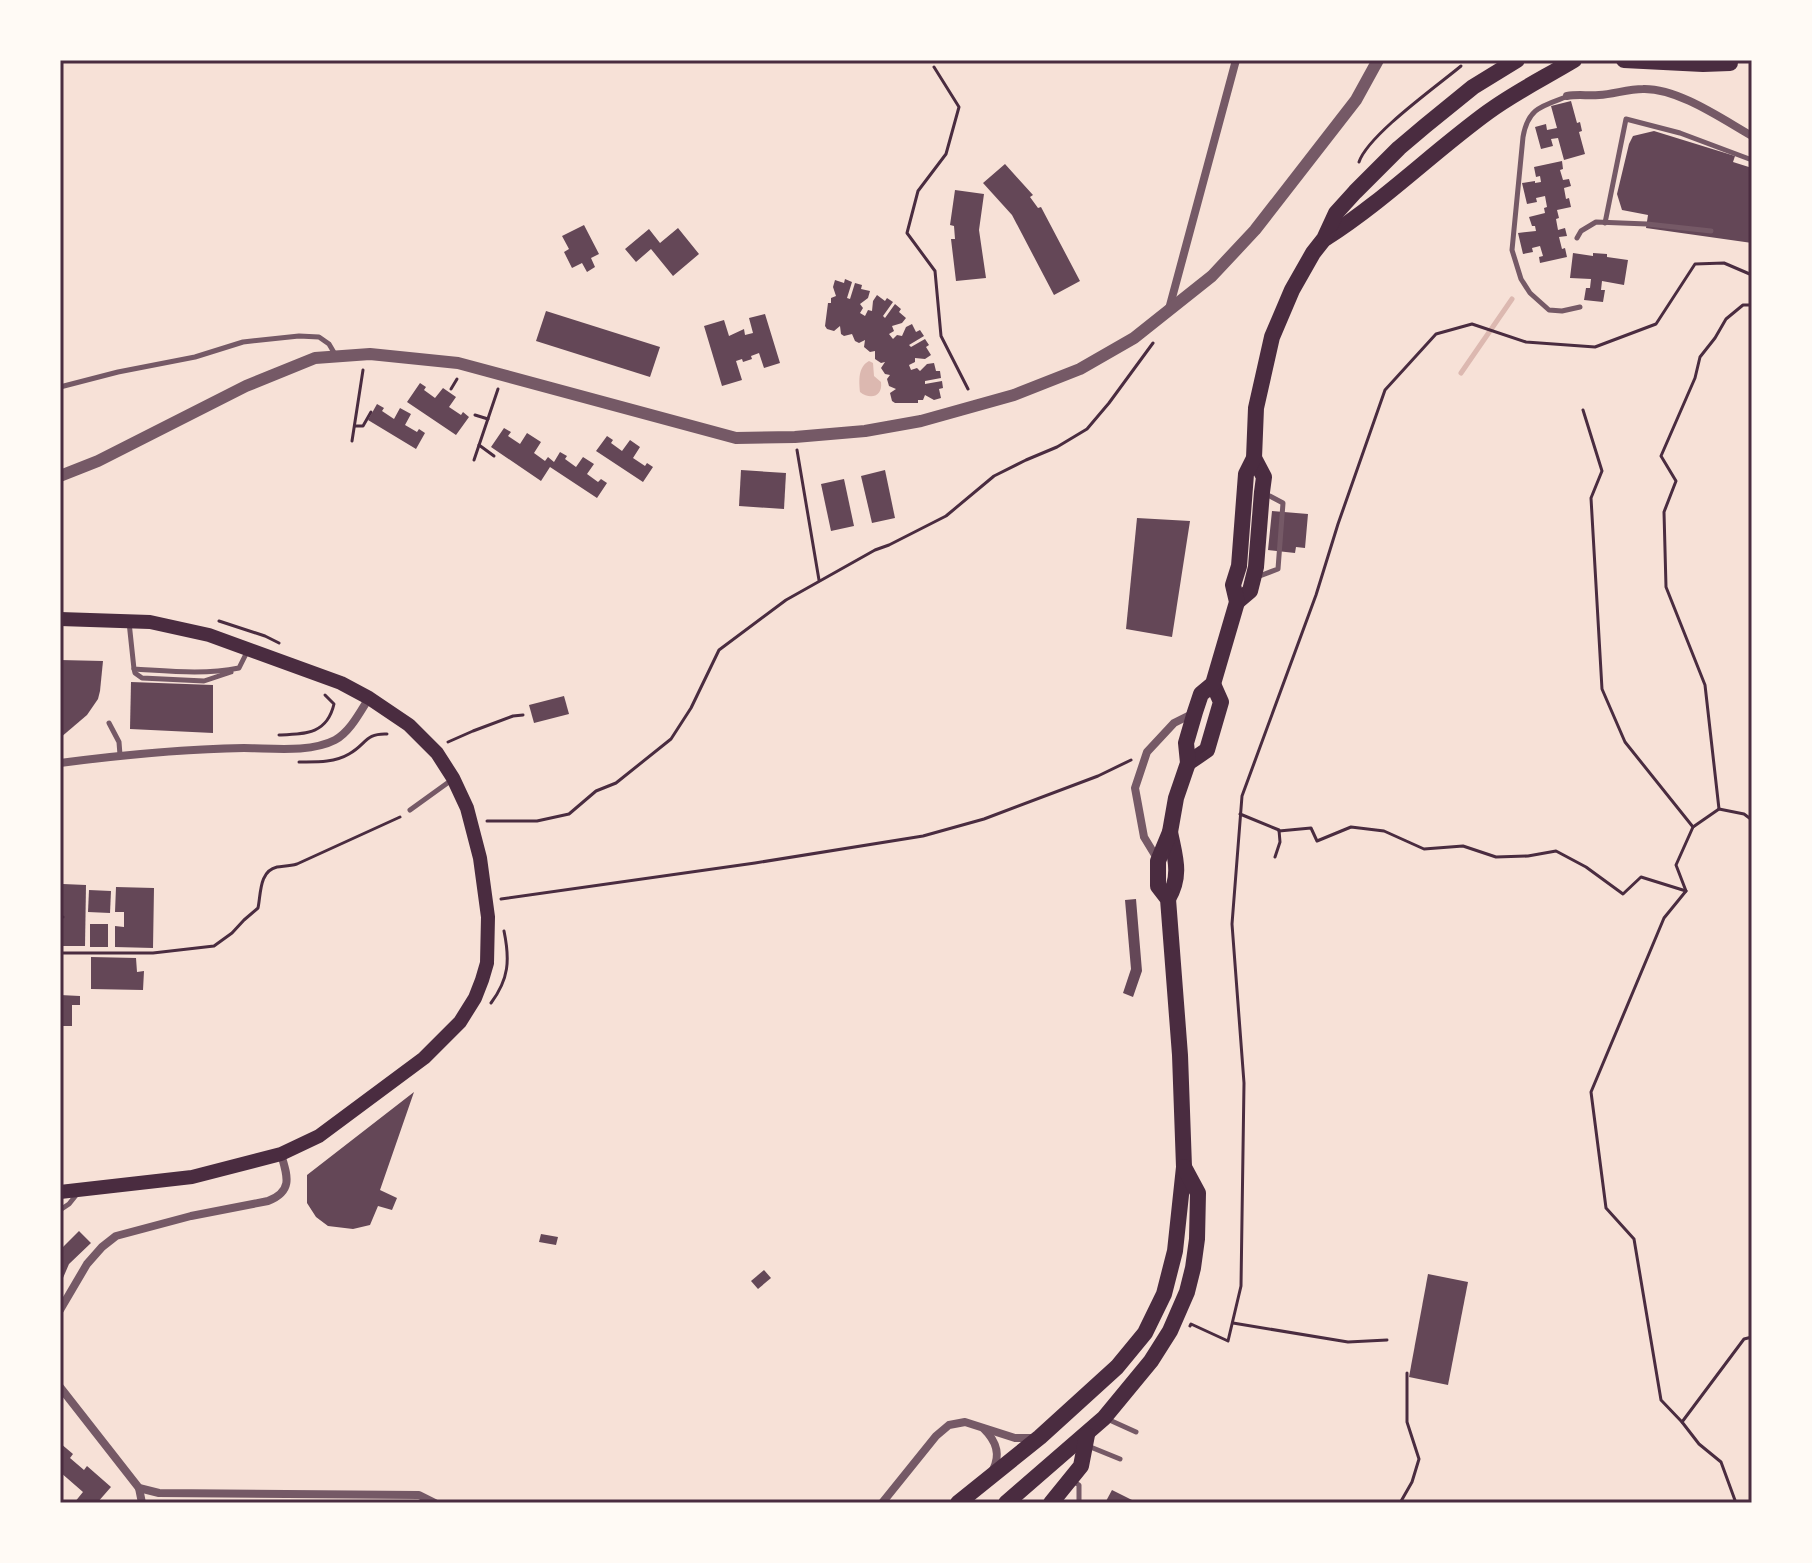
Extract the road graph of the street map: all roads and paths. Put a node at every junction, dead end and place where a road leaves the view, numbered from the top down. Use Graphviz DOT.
graph roads {
  1 [pos="1236,60"];
  2 [pos="1378,60"];
  3 [pos="1517,60"];
  4 [pos="1574,60"];
  5 [pos="1624,60"];
  6 [pos="1732,61"];
  7 [pos="1461,66"];
  8 [pos="934,67"];
  9 [pos="1567,96"];
  10 [pos="1752,136"];
  11 [pos="1752,160"];
  12 [pos="1359,162"];
  13 [pos="1605,223"];
  14 [pos="1711,231"];
  15 [pos="1577,238"];
  16 [pos="1324,239"];
  17 [pos="1752,275"];
  18 [pos="1752,305"];
  19 [pos="1580,307"];
  20 [pos="1169,310"];
  21 [pos="1157,334"];
  22 [pos="336,357"];
  23 [pos="363,370"];
  24 [pos="458,378"];
  25 [pos="499,385"];
  26 [pos="60,387"];
  27 [pos="451,389"];
  28 [pos="968,389"];
  29 [pos="1583,410"];
  30 [pos="371,412"];
  31 [pos="475,415"];
  32 [pos="488,419"];
  33 [pos="354,426"];
  34 [pos="795,437"];
  35 [pos="352,441"];
  36 [pos="479,445"];
  37 [pos="494,456"];
  38 [pos="1254,458"];
  39 [pos="474,460"];
  40 [pos="60,476"];
  41 [pos="819,580"];
  42 [pos="1237,602"];
  43 [pos="60,619"];
  44 [pos="129,620"];
  45 [pos="212,620"];
  46 [pos="285,646"];
  47 [pos="249,649"];
  48 [pos="1213,684"];
  49 [pos="321,693"];
  50 [pos="369,698"];
  51 [pos="334,704"];
  52 [pos="1195,712"];
  53 [pos="523,715"];
  54 [pos="109,723"];
  55 [pos="441,739"];
  56 [pos="1147,752"];
  57 [pos="120,755"];
  58 [pos="60,763"];
  59 [pos="1188,763"];
  60 [pos="453,778"];
  61 [pos="1719,809"];
  62 [pos="410,810"];
  63 [pos="1240,814"];
  64 [pos="402,816"];
  65 [pos="1752,820"];
  66 [pos="483,822"];
  67 [pos="1693,827"];
  68 [pos="1279,831"];
  69 [pos="1170,832"];
  70 [pos="1275,857"];
  71 [pos="1158,861"];
  72 [pos="1686,891"];
  73 [pos="498,899"];
  74 [pos="1168,899"];
  75 [pos="504,927"];
  76 [pos="60,953"];
  77 [pos="485,1010"];
  78 [pos="281,1154"];
  79 [pos="1184,1167"];
  80 [pos="71,1191"];
  81 [pos="60,1210"];
  82 [pos="60,1310"];
  83 [pos="1232,1323"];
  84 [pos="1187,1331"];
  85 [pos="1752,1337"];
  86 [pos="1387,1340"];
  87 [pos="1407,1373"];
  88 [pos="60,1387"];
  89 [pos="1104,1418"];
  90 [pos="1682,1422"];
  91 [pos="980,1426"];
  92 [pos="1136,1432"];
  93 [pos="1040,1437"];
  94 [pos="1086,1440"];
  95 [pos="1120,1459"];
  96 [pos="988,1479"];
  97 [pos="1070,1480"];
  98 [pos="139,1488"];
  99 [pos="142,1503"];
  100 [pos="435,1503"];
  101 [pos="882,1503"];
  102 [pos="958,1503"];
  103 [pos="1006,1503"];
  104 [pos="1051,1503"];
  105 [pos="1079,1503"];
  106 [pos="1400,1503"];
  107 [pos="1736,1503"];
  1 -- 20 [label="street"];
  2 -- 20 [label="street"];
  3 -- 16 [label="main road"];
  4 -- 16 [label="main road"];
  5 -- 6 [label="main road"];
  7 -- 12 [label="path"];
  8 -- 28 [label="path"];
  9 -- 10 [label="street"];
  9 -- 19 [label="lane"];
  11 -- 13 [label="lane"];
  13 -- 14 [label="lane"];
  13 -- 15 [label="lane"];
  16 -- 38 [label="main road"];
  17 -- 63 [label="path"];
  18 -- 61 [label="path"];
  20 -- 34 [label="street"];
  21 -- 41 [label="path"];
  22 -- 26 [label="lane"];
  22 -- 34 [label="street"];
  22 -- 40 [label="street"];
  23 -- 33 [label="path"];
  24 -- 27 [label="path"];
  25 -- 32 [label="path"];
  29 -- 67 [label="path"];
  30 -- 33 [label="path"];
  31 -- 32 [label="path"];
  32 -- 36 [label="path"];
  33 -- 35 [label="path"];
  34 -- 41 [label="path"];
  36 -- 37 [label="path"];
  36 -- 39 [label="path"];
  38 -- 42 [label="main road"];
  38 -- 42 [label="main road"];
  41 -- 66 [label="path"];
  42 -- 48 [label="main road"];
  43 -- 44 [label="main road"];
  44 -- 47 [label="main road"];
  44 -- 47 [label="lane"];
  45 -- 46 [label="path"];
  47 -- 50 [label="main road"];
  48 -- 52 [label="main road"];
  48 -- 59 [label="main road"];
  49 -- 51 [label="path"];
  50 -- 57 [label="street"];
  50 -- 60 [label="main road"];
  52 -- 56 [label="street"];
  52 -- 59 [label="main road"];
  53 -- 55 [label="path"];
  54 -- 57 [label="lane"];
  56 -- 71 [label="street"];
  56 -- 73 [label="path"];
  57 -- 58 [label="street"];
  59 -- 69 [label="main road"];
  60 -- 62 [label="lane"];
  60 -- 78 [label="main road"];
  61 -- 65 [label="path"];
  61 -- 67 [label="path"];
  63 -- 68 [label="path"];
  63 -- 83 [label="path"];
  64 -- 76 [label="path"];
  67 -- 72 [label="path"];
  68 -- 70 [label="path"];
  68 -- 72 [label="path"];
  69 -- 71 [label="main road"];
  69 -- 74 [label="main road"];
  71 -- 74 [label="main road"];
  72 -- 90 [label="path"];
  74 -- 79 [label="main road"];
  75 -- 77 [label="path"];
  78 -- 80 [label="main road"];
  78 -- 82 [label="street"];
  79 -- 89 [label="main road"];
  79 -- 93 [label="main road"];
  80 -- 81 [label="lane"];
  83 -- 84 [label="path"];
  83 -- 86 [label="path"];
  85 -- 90 [label="path"];
  87 -- 106 [label="path"];
  88 -- 98 [label="street"];
  89 -- 92 [label="lane"];
  89 -- 94 [label="main road"];
  90 -- 107 [label="path"];
  91 -- 93 [label="street"];
  91 -- 96 [label="street"];
  91 -- 101 [label="street"];
  93 -- 96 [label="main road"];
  94 -- 95 [label="lane"];
  94 -- 97 [label="main road"];
  94 -- 103 [label="main road"];
  96 -- 102 [label="main road"];
  97 -- 104 [label="main road"];
  97 -- 105 [label="lane"];
  98 -- 99 [label="street"];
  98 -- 100 [label="street"];
}
